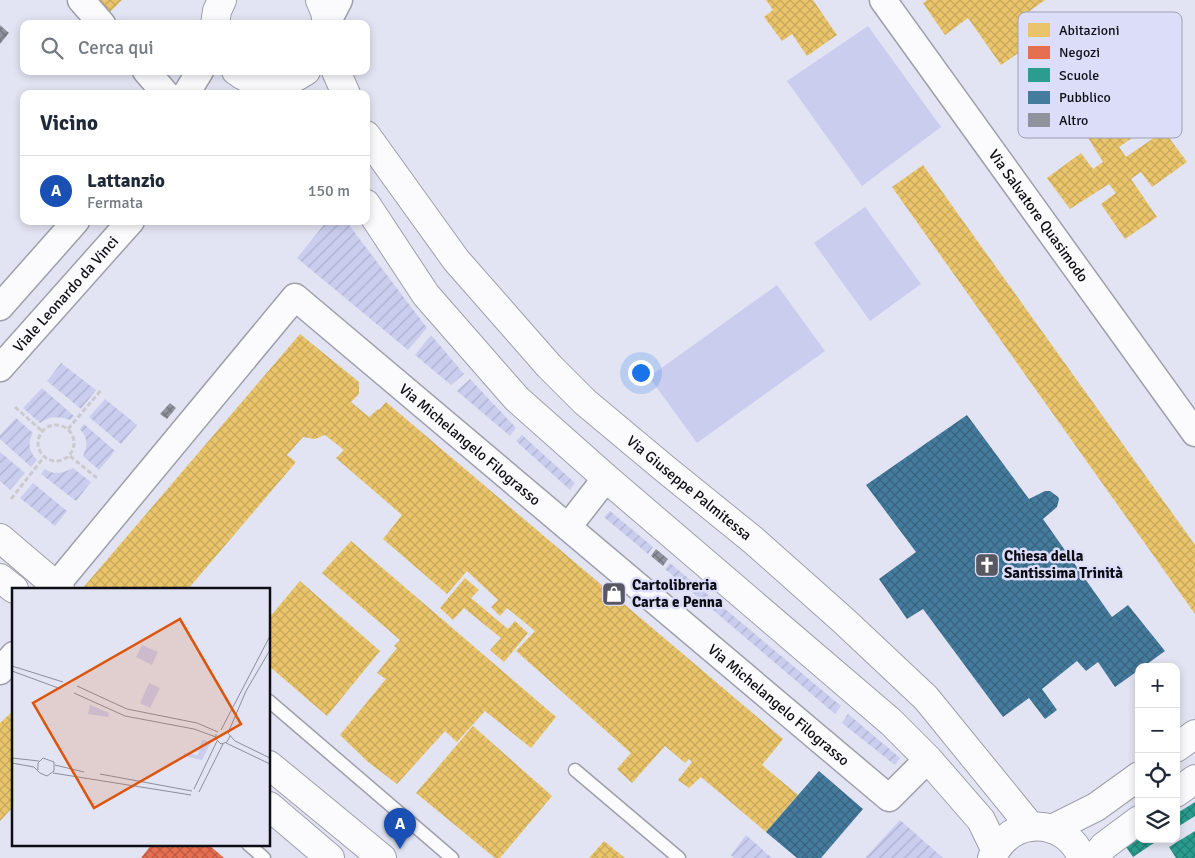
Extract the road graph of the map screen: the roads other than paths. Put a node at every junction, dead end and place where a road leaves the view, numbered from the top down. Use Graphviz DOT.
graph roads {
  1 [pos="81,0"];
  2 [pos="320,0"];
  3 [pos="339,0"];
  4 [pos="883,0"];
  5 [pos="98,20"];
  6 [pos="326,20"];
  7 [pos="329,20"];
  8 [pos="149,75"];
  9 [pos="198,75"];
  10 [pos="300,75"];
  11 [pos="338,75"];
  12 [pos="243,82"];
  13 [pos="285,88"];
  14 [pos="163,90"];
  15 [pos="188,90"];
  16 [pos="344,90"];
  17 [pos="370,140"];
  18 [pos="370,210"];
  19 [pos="72,225"];
  20 [pos="127,225"];
  21 [pos="0,307"];
  22 [pos="0,368"];
  23 [pos="1195,433"];
  24 [pos="606,478"];
  25 [pos="568,527"];
  26 [pos="0,538"];
  27 [pos="0,578"];
  28 [pos="13,588"];
  29 [pos="56,588"];
  30 [pos="12,657"];
  31 [pos="0,671"];
  32 [pos="270,702"];
  33 [pos="1195,734"];
  34 [pos="1180,745"];
  35 [pos="928,759"];
  36 [pos="270,766"];
  37 [pos="575,770"];
  38 [pos="1135,779"];
  39 [pos="1195,779"];
  40 [pos="1180,789"];
  41 [pos="270,807"];
  42 [pos="1135,823"];
  43 [pos="1041,828"];
  44 [pos="250,846"];
  45 [pos="993,854"];
  46 [pos="264,858"];
  47 [pos="330,858"];
  48 [pos="382,858"];
  49 [pos="452,858"];
  50 [pos="679,858"];
  51 [pos="1082,858"];
  52 [pos="1094,858"];
  1 -- 5 [label="street"];
  2 -- 6 [label="street"];
  3 -- 7 [label="street"];
  4 -- 23 [label="street, Via Salvatore Quasimodo"];
  8 -- 14 [label="street"];
  9 -- 15 [label="street"];
  10 -- 13 [label="street"];
  11 -- 16 [label="street"];
  12 -- 13 [label="street"];
  17 -- 43 [label="street, Via Giuseppe Palmitessa"];
  18 -- 24 [label="street"];
  19 -- 21 [label="street"];
  20 -- 22 [label="street, Viale Leonardo da Vinci"];
  24 -- 25 [label="street"];
  24 -- 35 [label="street"];
  25 -- 29 [label="street, Via Michelangelo Filograsso"];
  25 -- 35 [label="street, Via Michelangelo Filograsso"];
  26 -- 29 [label="street"];
  27 -- 28 [label="street"];
  30 -- 31 [label="street"];
  32 -- 49 [label="lane"];
  33 -- 34 [label="street"];
  35 -- 45 [label="street"];
  36 -- 48 [label="street"];
  37 -- 50 [label="lane"];
  38 -- 43 [label="street"];
  39 -- 40 [label="street"];
  41 -- 47 [label="street"];
  42 -- 52 [label="street"];
  43 -- 45 [label="street"];
  43 -- 51 [label="street, Via Giuseppe Palmitessa"];
  44 -- 46 [label="lane"];
}
